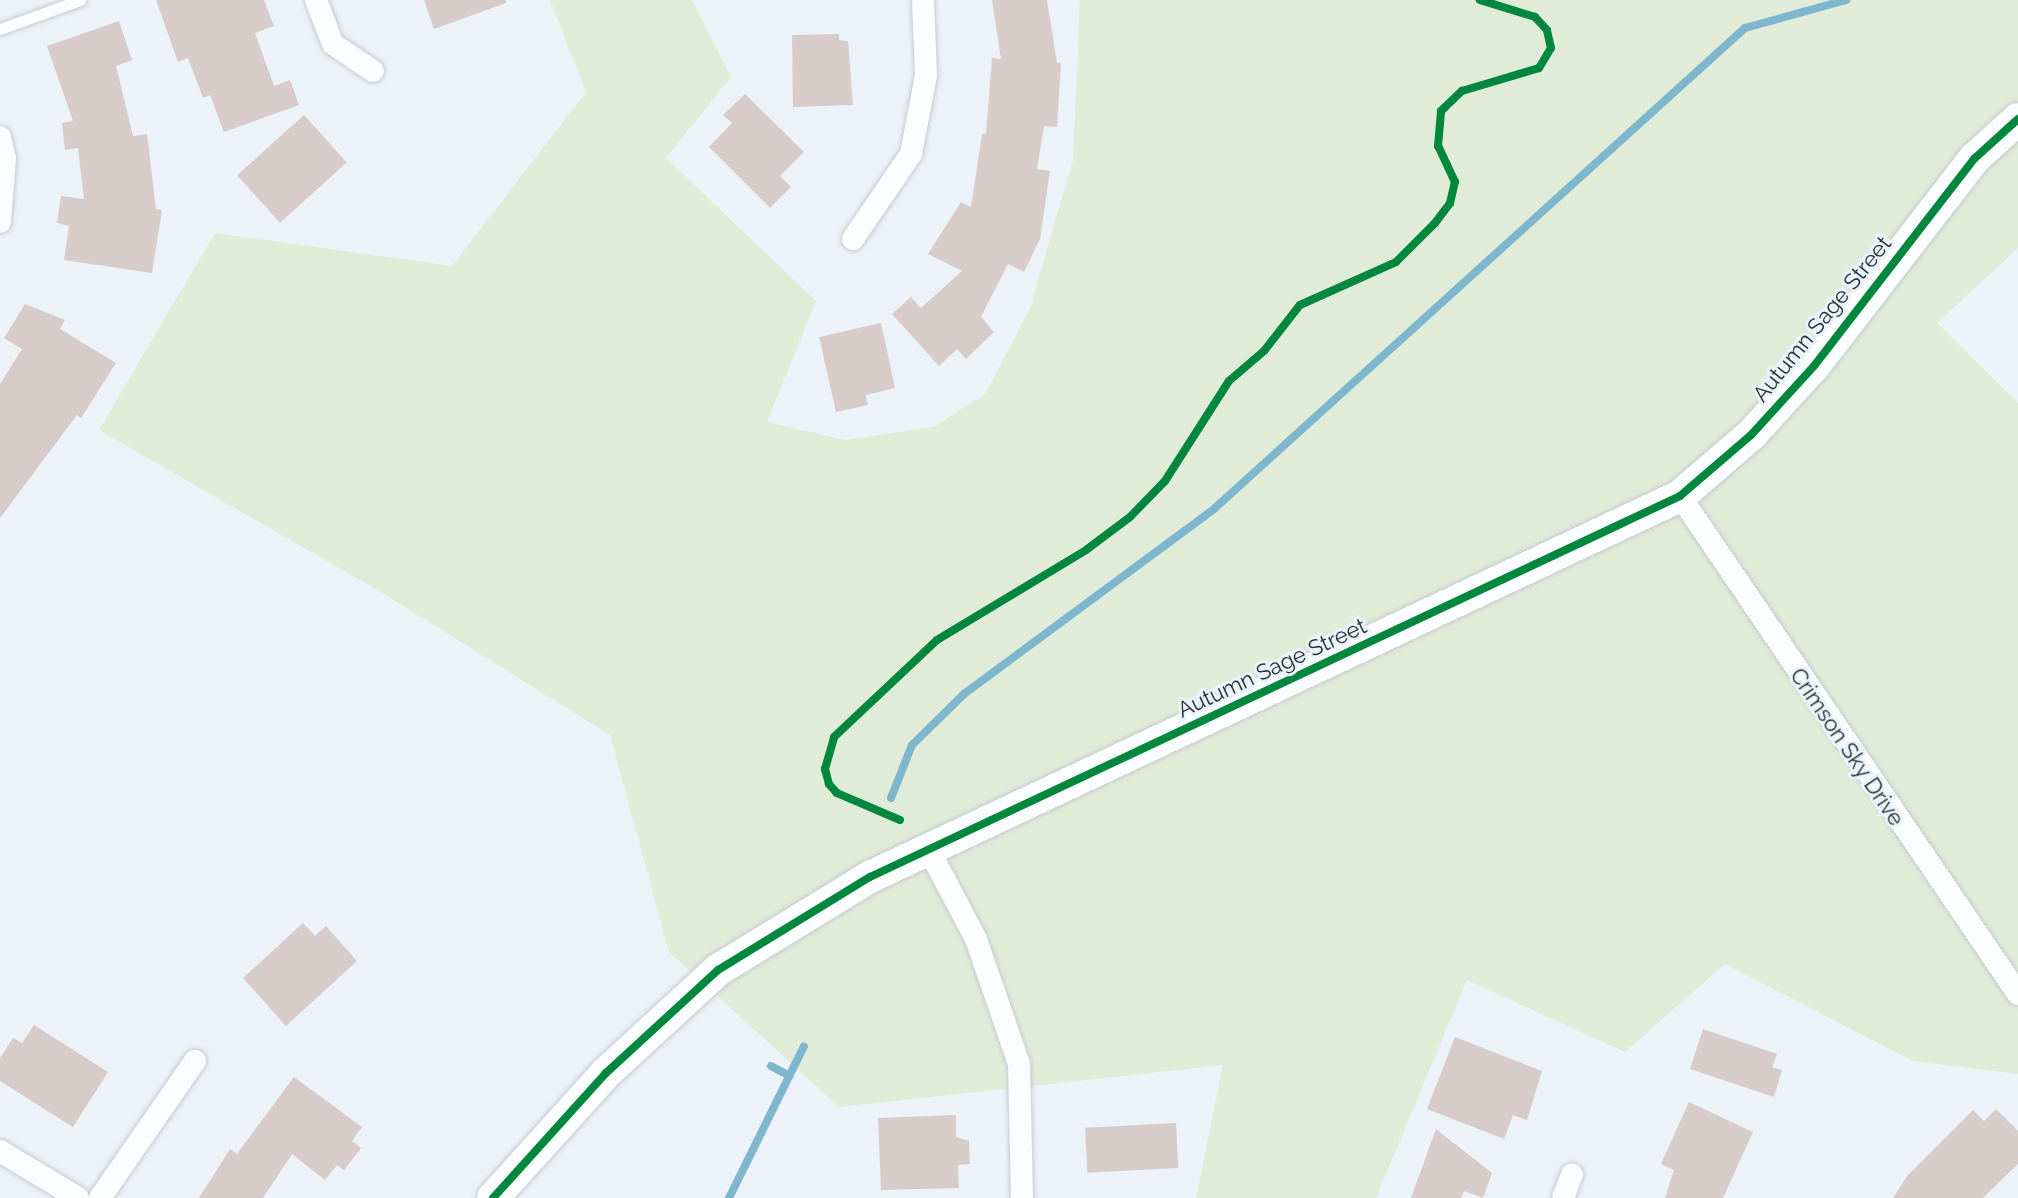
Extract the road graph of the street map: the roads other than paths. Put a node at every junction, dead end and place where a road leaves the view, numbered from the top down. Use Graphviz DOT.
graph roads {
  1 [pos="80,0"];
  2 [pos="316,0"];
  3 [pos="923,0"];
  4 [pos="0,29"];
  5 [pos="373,71"];
  6 [pos="2018,119"];
  7 [pos="0,137"];
  8 [pos="0,222"];
  9 [pos="853,239"];
  10 [pos="1680,496"];
  11 [pos="929,850"];
  12 [pos="2018,994"];
  13 [pos="195,1061"];
  14 [pos="0,1151"];
  15 [pos="1572,1175"];
  16 [pos="78,1198"];
  17 [pos="100,1198"];
  18 [pos="493,1198"];
  19 [pos="1022,1198"];
  20 [pos="1563,1198"];
  1 -- 4 [label="lane"];
  2 -- 5 [label="street"];
  3 -- 9 [label="street"];
  6 -- 10 [label="street, Autumn Sage Street"];
  7 -- 8 [label="street"];
  10 -- 11 [label="street, Autumn Sage Street"];
  10 -- 12 [label="street, Crimson Sky Drive"];
  11 -- 18 [label="street, Autumn Sage Street"];
  11 -- 19 [label="street"];
  13 -- 17 [label="street"];
  14 -- 16 [label="street"];
  15 -- 20 [label="street"];
}
